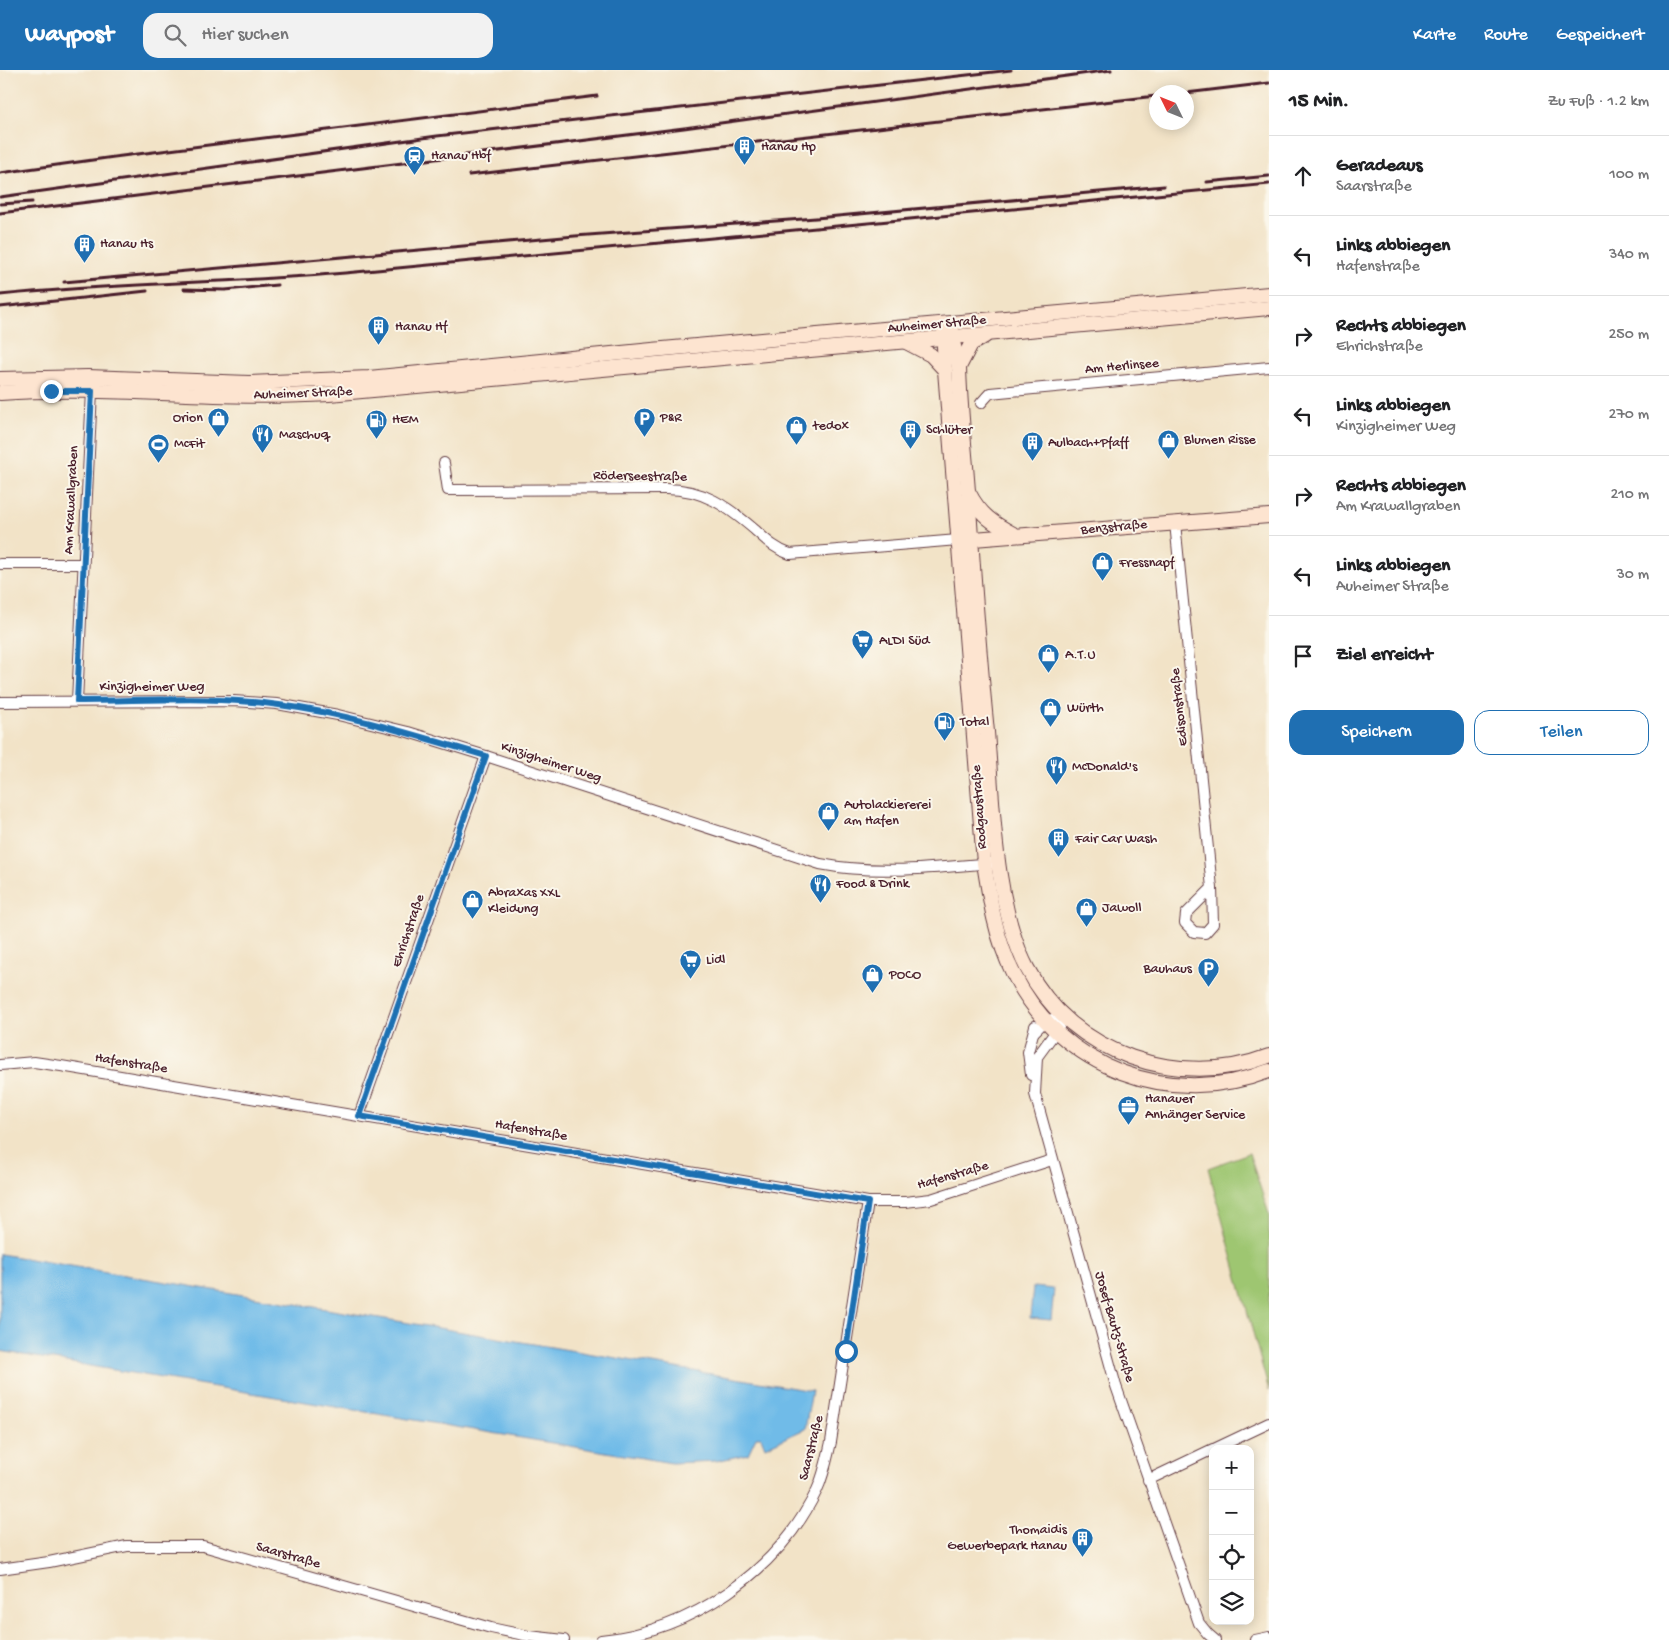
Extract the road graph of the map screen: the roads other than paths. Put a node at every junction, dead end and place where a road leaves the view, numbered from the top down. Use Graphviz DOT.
graph roads {
  1 [pos="1269,294"];
  2 [pos="1269,308"];
  3 [pos="961,323"];
  4 [pos="930,326"];
  5 [pos="989,334"];
  6 [pos="948,337"];
  7 [pos="903,341"];
  8 [pos="605,354"];
  9 [pos="1269,367"];
  10 [pos="606,369"];
  11 [pos="952,369"];
  12 [pos="0,379"];
  13 [pos="92,391"];
  14 [pos="0,393"];
  15 [pos="981,404"];
  16 [pos="444,463"];
  17 [pos="968,490"];
  18 [pos="1269,516"];
  19 [pos="1175,523"];
  20 [pos="1016,535"];
  21 [pos="964,540"];
  22 [pos="0,564"];
  23 [pos="82,564"];
  24 [pos="77,701"];
  25 [pos="0,702"];
  26 [pos="486,756"];
  27 [pos="999,862"];
  28 [pos="984,863"];
  29 [pos="1212,888"];
  30 [pos="1032,1006"];
  31 [pos="1063,1016"];
  32 [pos="1045,1021"];
  33 [pos="1056,1031"];
  34 [pos="1034,1032"];
  35 [pos="1269,1056"];
  36 [pos="0,1065"];
  37 [pos="1269,1071"];
  38 [pos="1035,1090"];
  39 [pos="359,1116"];
  40 [pos="1052,1160"];
  41 [pos="868,1202"];
  42 [pos="1269,1423"];
  43 [pos="1222,1445"];
  44 [pos="1209,1451"];
  45 [pos="1148,1480"];
  46 [pos="0,1569"];
  47 [pos="1269,1637"];
  48 [pos="564,1640"];
  49 [pos="601,1640"];
  50 [pos="1215,1640"];
  51 [pos="1255,1640"];
  1 -- 3 [label="main road, Auheimer Straße"];
  2 -- 5 [label="main road, Auheimer Straße"];
  3 -- 4 [label="main road, Auheimer Straße"];
  3 -- 6 [label="main road"];
  4 -- 6 [label="main road"];
  4 -- 8 [label="main road, Auheimer Straße"];
  5 -- 6 [label="main road, Auheimer Straße"];
  5 -- 11 [label="main road"];
  6 -- 7 [label="main road, Auheimer Straße"];
  6 -- 11 [label="main road, Rodgaustraße"];
  7 -- 10 [label="main road, Auheimer Straße"];
  7 -- 11 [label="main road"];
  8 -- 10 [label="street"];
  8 -- 12 [label="main road, Auheimer Straße"];
  9 -- 15 [label="street, Am Herlinsee"];
  10 -- 13 [label="main road, Auheimer Straße"];
  11 -- 17 [label="main road, Rodgaustraße"];
  11 -- 21 [label="main road, Rodgaustraße"];
  13 -- 14 [label="main road, Auheimer Straße"];
  13 -- 23 [label="street, Am Krawallgraben"];
  16 -- 21 [label="street, Röderseestraße"];
  17 -- 20 [label="main road"];
  17 -- 21 [label="main road, Rodgaustraße"];
  18 -- 19 [label="main road, Benzstraße"];
  19 -- 20 [label="main road, Benzstraße"];
  19 -- 29 [label="street, Edisonstraße"];
  20 -- 21 [label="main road, Benzstraße"];
  21 -- 27 [label="main road, Rodgaustraße"];
  21 -- 28 [label="main road, Rodgaustraße"];
  22 -- 23 [label="street"];
  23 -- 24 [label="street, Am Krawallgraben"];
  24 -- 25 [label="street, Kinzigheimer Weg"];
  24 -- 26 [label="street, Kinzigheimer Weg"];
  26 -- 28 [label="street, Kinzigheimer Weg"];
  26 -- 39 [label="street, Ehrichstraße"];
  27 -- 28 [label="street, Kinzigheimer Weg"];
  27 -- 31 [label="main road, Rodgaustraße"];
  28 -- 30 [label="main road, Rodgaustraße"];
  30 -- 32 [label="main road, Rodgaustraße"];
  30 -- 34 [label="street"];
  31 -- 32 [label="street"];
  31 -- 33 [label="street, Josef-Bautz-Straße"];
  31 -- 35 [label="main road, Rodgaustraße"];
  32 -- 33 [label="main road, Rodgaustraße"];
  32 -- 34 [label="street"];
  33 -- 37 [label="main road, Rodgaustraße"];
  33 -- 38 [label="street, Josef-Bautz-Straße"];
  34 -- 38 [label="street"];
  36 -- 39 [label="street, Hafenstraße"];
  38 -- 40 [label="street, Josef-Bautz-Straße"];
  39 -- 41 [label="street, Hafenstraße"];
  40 -- 41 [label="street, Hafenstraße"];
  40 -- 45 [label="street, Josef-Bautz-Straße"];
  41 -- 49 [label="street, Saarstraße"];
  42 -- 43 [label="street"];
  44 -- 45 [label="street"];
  45 -- 50 [label="street, Josef-Bautz-Straße"];
  46 -- 48 [label="street, Saarstraße"];
  47 -- 51 [label="street"];
}
